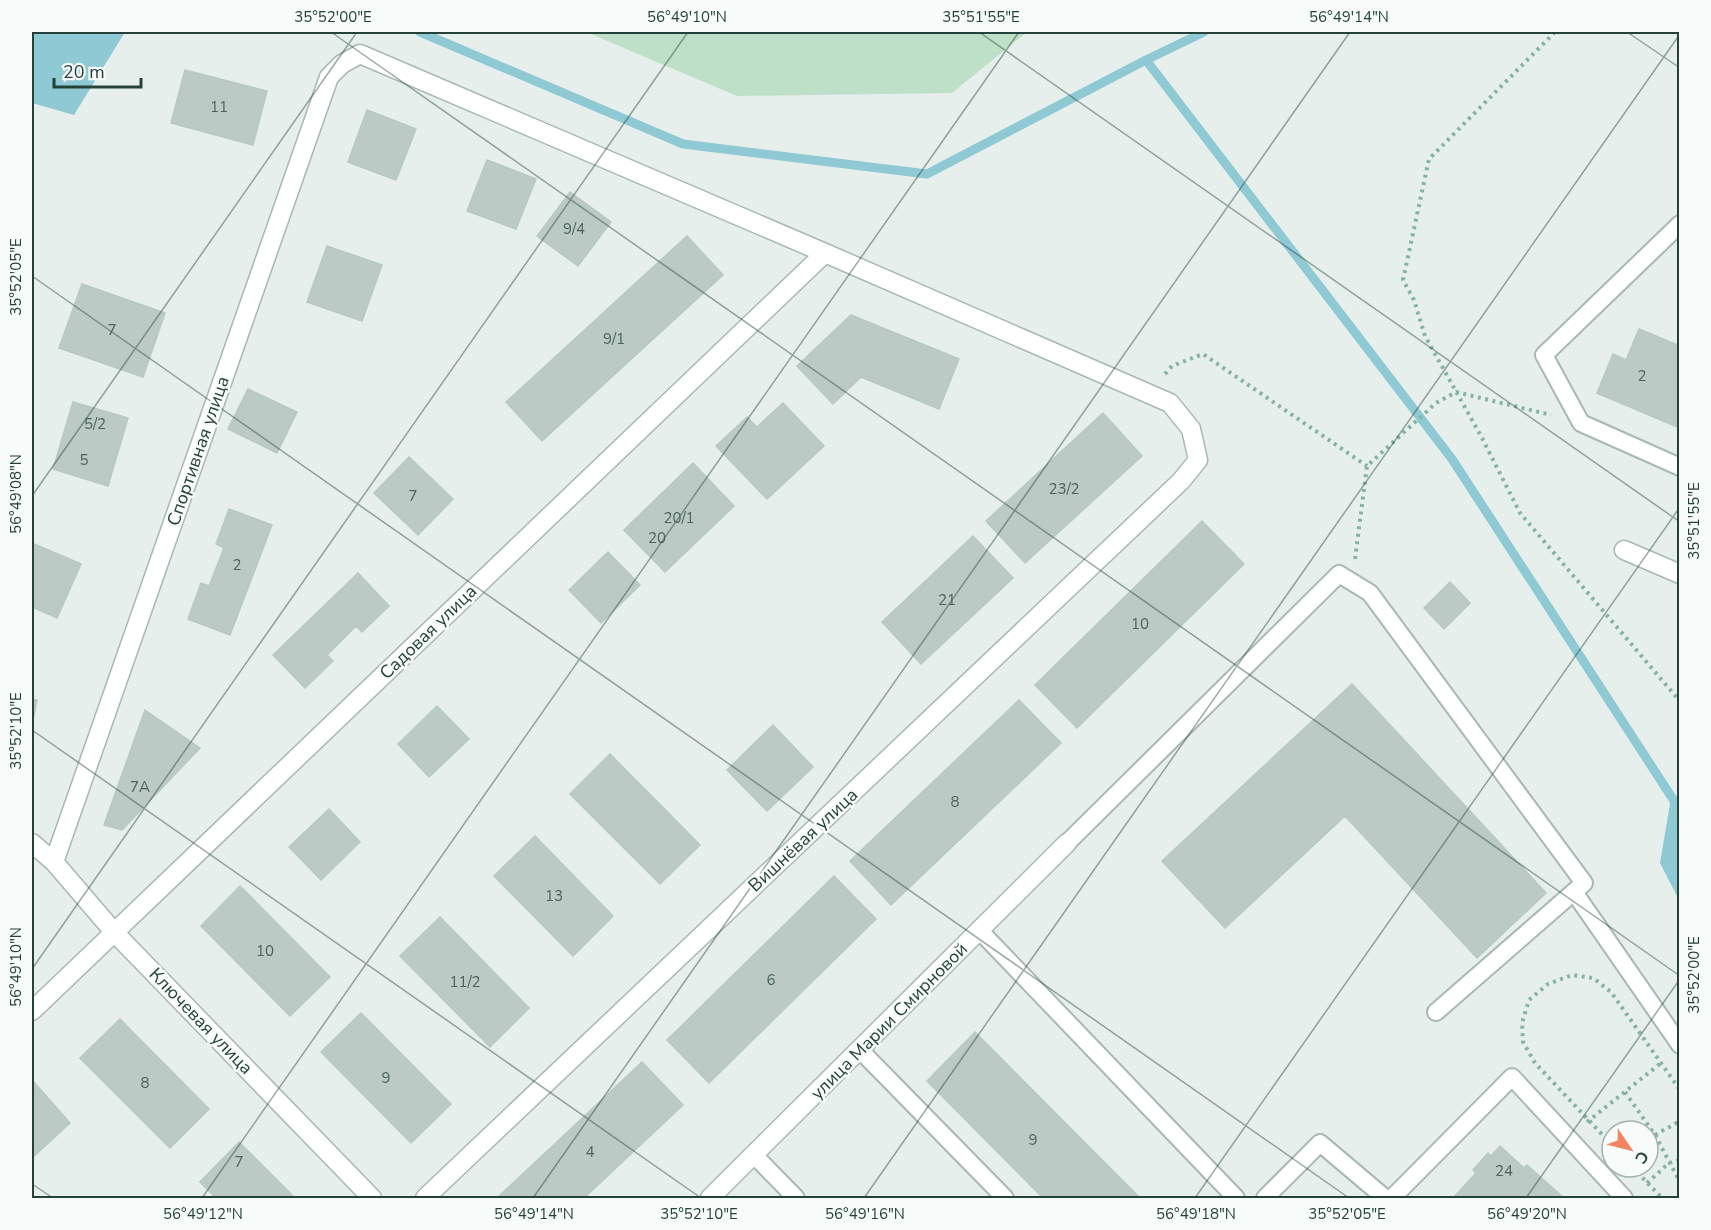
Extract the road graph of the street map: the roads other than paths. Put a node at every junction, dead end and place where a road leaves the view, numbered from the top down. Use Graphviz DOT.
graph roads {
  1 [pos="1680,224"];
  2 [pos="825,253"];
  3 [pos="1680,467"];
  4 [pos="1624,550"];
  5 [pos="1680,574"];
  6 [pos="32,843"];
  7 [pos="1067,843"];
  8 [pos="54,862"];
  9 [pos="1574,892"];
  10 [pos="979,930"];
  11 [pos="114,932"];
  12 [pos="32,1011"];
  13 [pos="1436,1012"];
  14 [pos="1680,1045"];
  15 [pos="860,1050"];
  16 [pos="754,1155"];
  17 [pos="372,1198"];
  18 [pos="425,1198"];
  19 [pos="710,1198"];
  20 [pos="796,1198"];
  21 [pos="1005,1198"];
  22 [pos="1236,1198"];
  23 [pos="1265,1198"];
  24 [pos="1385,1198"];
  25 [pos="1392,1198"];
  26 [pos="1624,1198"];
  1 -- 3 [label="lane"];
  2 -- 8 [label="street, Спортивная улица"];
  2 -- 11 [label="street, Садовая улица"];
  2 -- 18 [label="street, Вишнёвая улица"];
  4 -- 5 [label="street"];
  6 -- 8 [label="street, Ключевая улица"];
  7 -- 9 [label="lane"];
  7 -- 10 [label="street, улица Марии Смирновой"];
  8 -- 11 [label="street, Ключевая улица"];
  9 -- 13 [label="lane"];
  9 -- 14 [label="lane"];
  10 -- 15 [label="street, улица Марии Смирновой"];
  10 -- 22 [label="lane"];
  11 -- 12 [label="street, Садовая улица"];
  11 -- 17 [label="street, Ключевая улица"];
  15 -- 16 [label="street, улица Марии Смирновой"];
  15 -- 21 [label="lane"];
  16 -- 19 [label="street, улица Марии Смирновой"];
  16 -- 20 [label="lane"];
  23 -- 24 [label="lane"];
  25 -- 26 [label="lane"];
}
